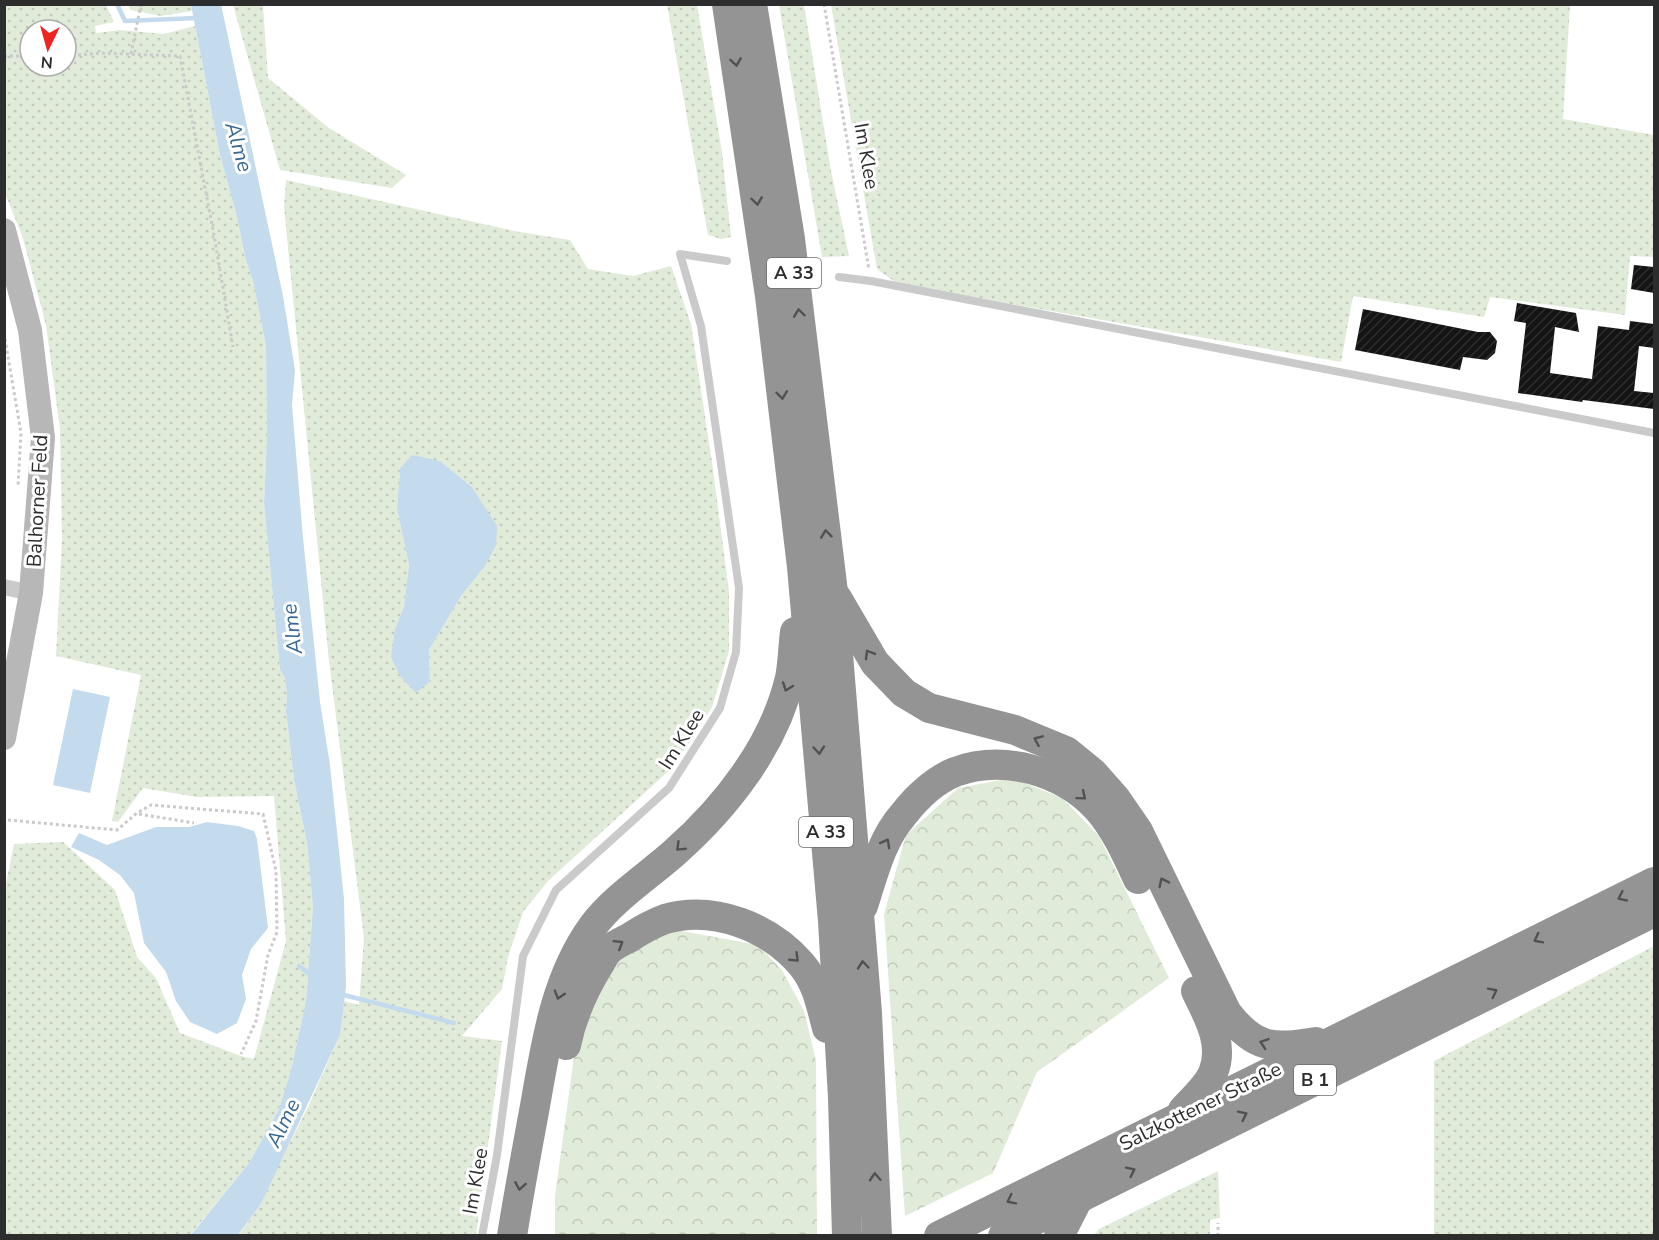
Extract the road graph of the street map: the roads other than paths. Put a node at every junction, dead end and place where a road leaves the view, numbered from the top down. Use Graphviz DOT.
graph roads {
  1 [pos="727,4"];
  2 [pos="752,4"];
  3 [pos="4,230"];
  4 [pos="727,261"];
  5 [pos="839,277"];
  6 [pos="1654,433"];
  7 [pos="802,567"];
  8 [pos="4,587"];
  9 [pos="31,592"];
  10 [pos="833,592"];
  11 [pos="4,738"];
  12 [pos="1654,882"];
  13 [pos="1654,912"];
  14 [pos="859,918"];
  15 [pos="1342,1036"];
  16 [pos="843,1098"];
  17 [pos="1175,1119"];
  18 [pos="1079,1197"];
  19 [pos="482,1236"];
  20 [pos="512,1236"];
  21 [pos="532,1236"];
  22 [pos="847,1236"];
  23 [pos="878,1236"];
  24 [pos="939,1236"];
  25 [pos="1003,1236"];
  26 [pos="1059,1236"];
  1 -- 7 [label="highway, A 33, one-way"];
  10 -- 2 [label="highway, A 33, one-way"];
  3 -- 9 [label="street, Balhorner Feld"];
  4 -- 19 [label="lane, Im Klee"];
  5 -- 6 [label="lane"];
  7 -- 16 [label="highway, A 33, one-way"];
  7 -- 20 [label="highway, one-way"];
  8 -- 9 [label="street"];
  9 -- 11 [label="street, Balhorner Feld"];
  10 -- 14 [label="highway, A 33"];
  15 -- 10 [label="highway, one-way"];
  12 -- 15 [label="highway, Salzkottener Straße / B 1, one-way"];
  18 -- 13 [label="highway, Salzkottener Straße / B 1, one-way"];
  14 -- 17 [label="highway, one-way"];
  23 -- 14 [label="highway, A 33, one-way"];
  15 -- 17 [label="highway, Salzkottener Straße / B 1"];
  21 -- 16 [label="highway, one-way"];
  16 -- 22 [label="highway, A 33"];
  17 -- 24 [label="highway, Salzkottener Straße / B 1, one-way"];
  18 -- 25 [label="highway, Salzkottener Straße / B 1"];
  18 -- 26 [label="highway"];
}
